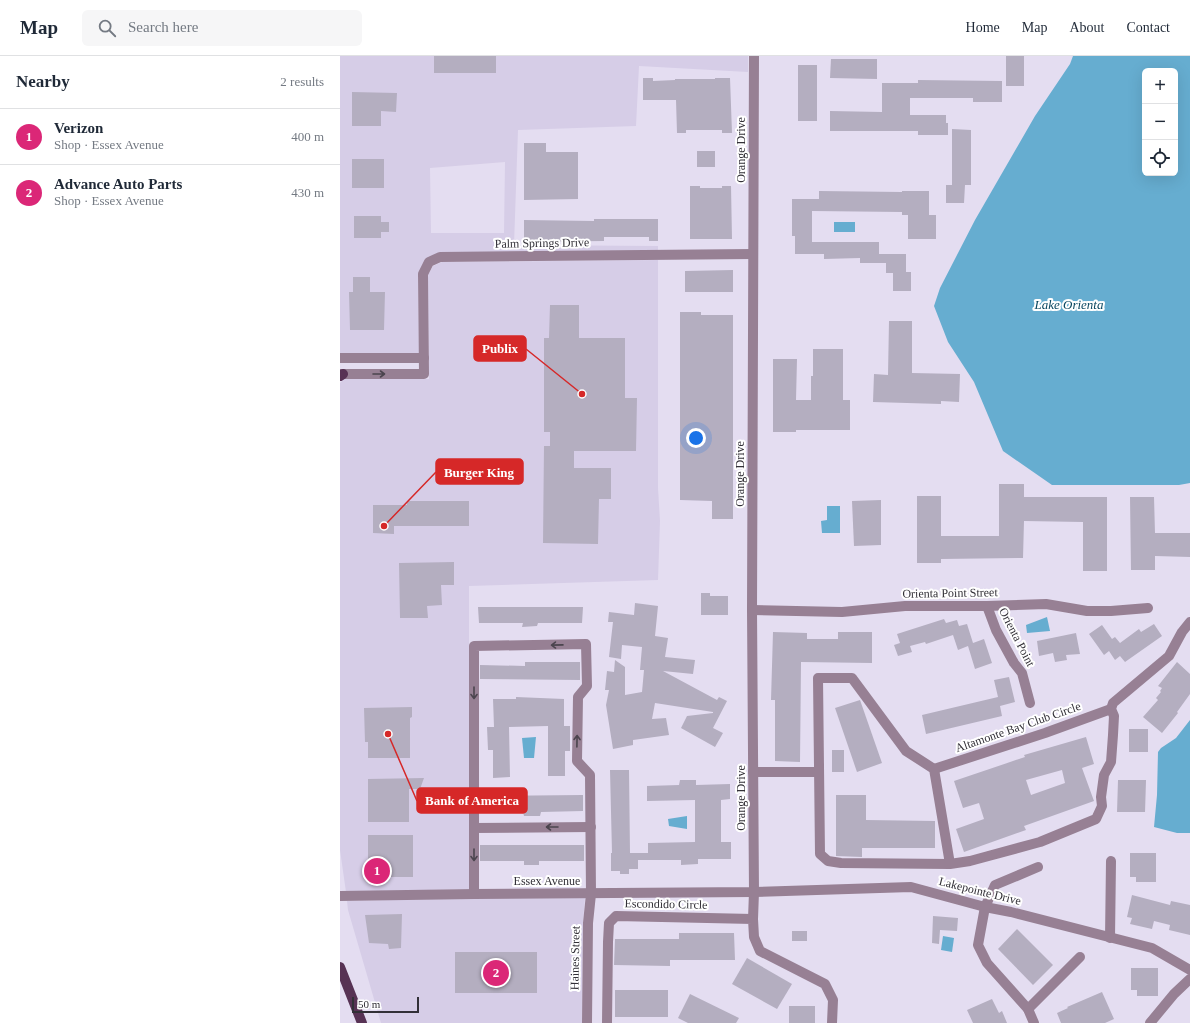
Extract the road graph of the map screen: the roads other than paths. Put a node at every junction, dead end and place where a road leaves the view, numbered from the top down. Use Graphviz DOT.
graph roads {
  1 [pos="754,56"];
  2 [pos="753,254"];
  3 [pos="340,358"];
  4 [pos="424,358"];
  5 [pos="341,375"];
  6 [pos="987,606"];
  7 [pos="1148,608"];
  8 [pos="752,610"];
  9 [pos="1190,622"];
  10 [pos="1030,703"];
  11 [pos="1111,709"];
  12 [pos="934,769"];
  13 [pos="753,772"];
  14 [pos="820,772"];
  15 [pos="591,827"];
  16 [pos="474,828"];
  17 [pos="1112,861"];
  18 [pos="950,864"];
  19 [pos="1038,867"];
  20 [pos="754,892"];
  21 [pos="474,894"];
  22 [pos="591,894"];
  23 [pos="340,896"];
  24 [pos="985,907"];
  25 [pos="753,919"];
  26 [pos="1110,938"];
  27 [pos="1080,957"];
  28 [pos="340,967"];
  29 [pos="1190,970"];
  30 [pos="1190,979"];
  31 [pos="1028,1009"];
  32 [pos="362,1023"];
  33 [pos="587,1023"];
  34 [pos="607,1023"];
  35 [pos="832,1023"];
  36 [pos="1034,1023"];
  37 [pos="1150,1023"];
  1 -- 2 [label="street, Orange Drive"];
  2 -- 4 [label="street, Palm Springs Drive"];
  2 -- 8 [label="street, Orange Drive"];
  3 -- 4 [label="street"];
  5 -- 4 [label="street, Palm Springs Drive, one-way"];
  6 -- 7 [label="street, Orienta Point Street"];
  6 -- 8 [label="street, Orienta Point Street"];
  6 -- 10 [label="street, Orienta Point"];
  8 -- 13 [label="street, Orange Drive"];
  9 -- 11 [label="street, Altamonte Bay Club Circle"];
  11 -- 12 [label="street, Altamonte Bay Club Circle"];
  11 -- 18 [label="street"];
  12 -- 14 [label="street"];
  12 -- 18 [label="street"];
  13 -- 14 [label="street"];
  13 -- 20 [label="street, Orange Drive"];
  14 -- 18 [label="street"];
  15 -- 16 [label="street, one-way"];
  15 -- 16 [label="street, Haines Street, one-way"];
  15 -- 22 [label="street, Haines Street"];
  16 -- 21 [label="street, one-way"];
  17 -- 26 [label="street"];
  19 -- 24 [label="street"];
  20 -- 22 [label="street, Essex Avenue"];
  20 -- 24 [label="street, Lakepointe Drive"];
  20 -- 25 [label="street"];
  21 -- 22 [label="street, Essex Avenue"];
  21 -- 23 [label="street, Essex Avenue"];
  22 -- 33 [label="street, Haines Street"];
  24 -- 26 [label="street, Lakepointe Drive"];
  24 -- 31 [label="street"];
  25 -- 34 [label="street, Escondido Circle"];
  25 -- 35 [label="street"];
  26 -- 29 [label="street, Lakepointe Drive"];
  27 -- 31 [label="street"];
  28 -- 32 [label="main road"];
  30 -- 37 [label="street"];
  31 -- 36 [label="street"];
}
